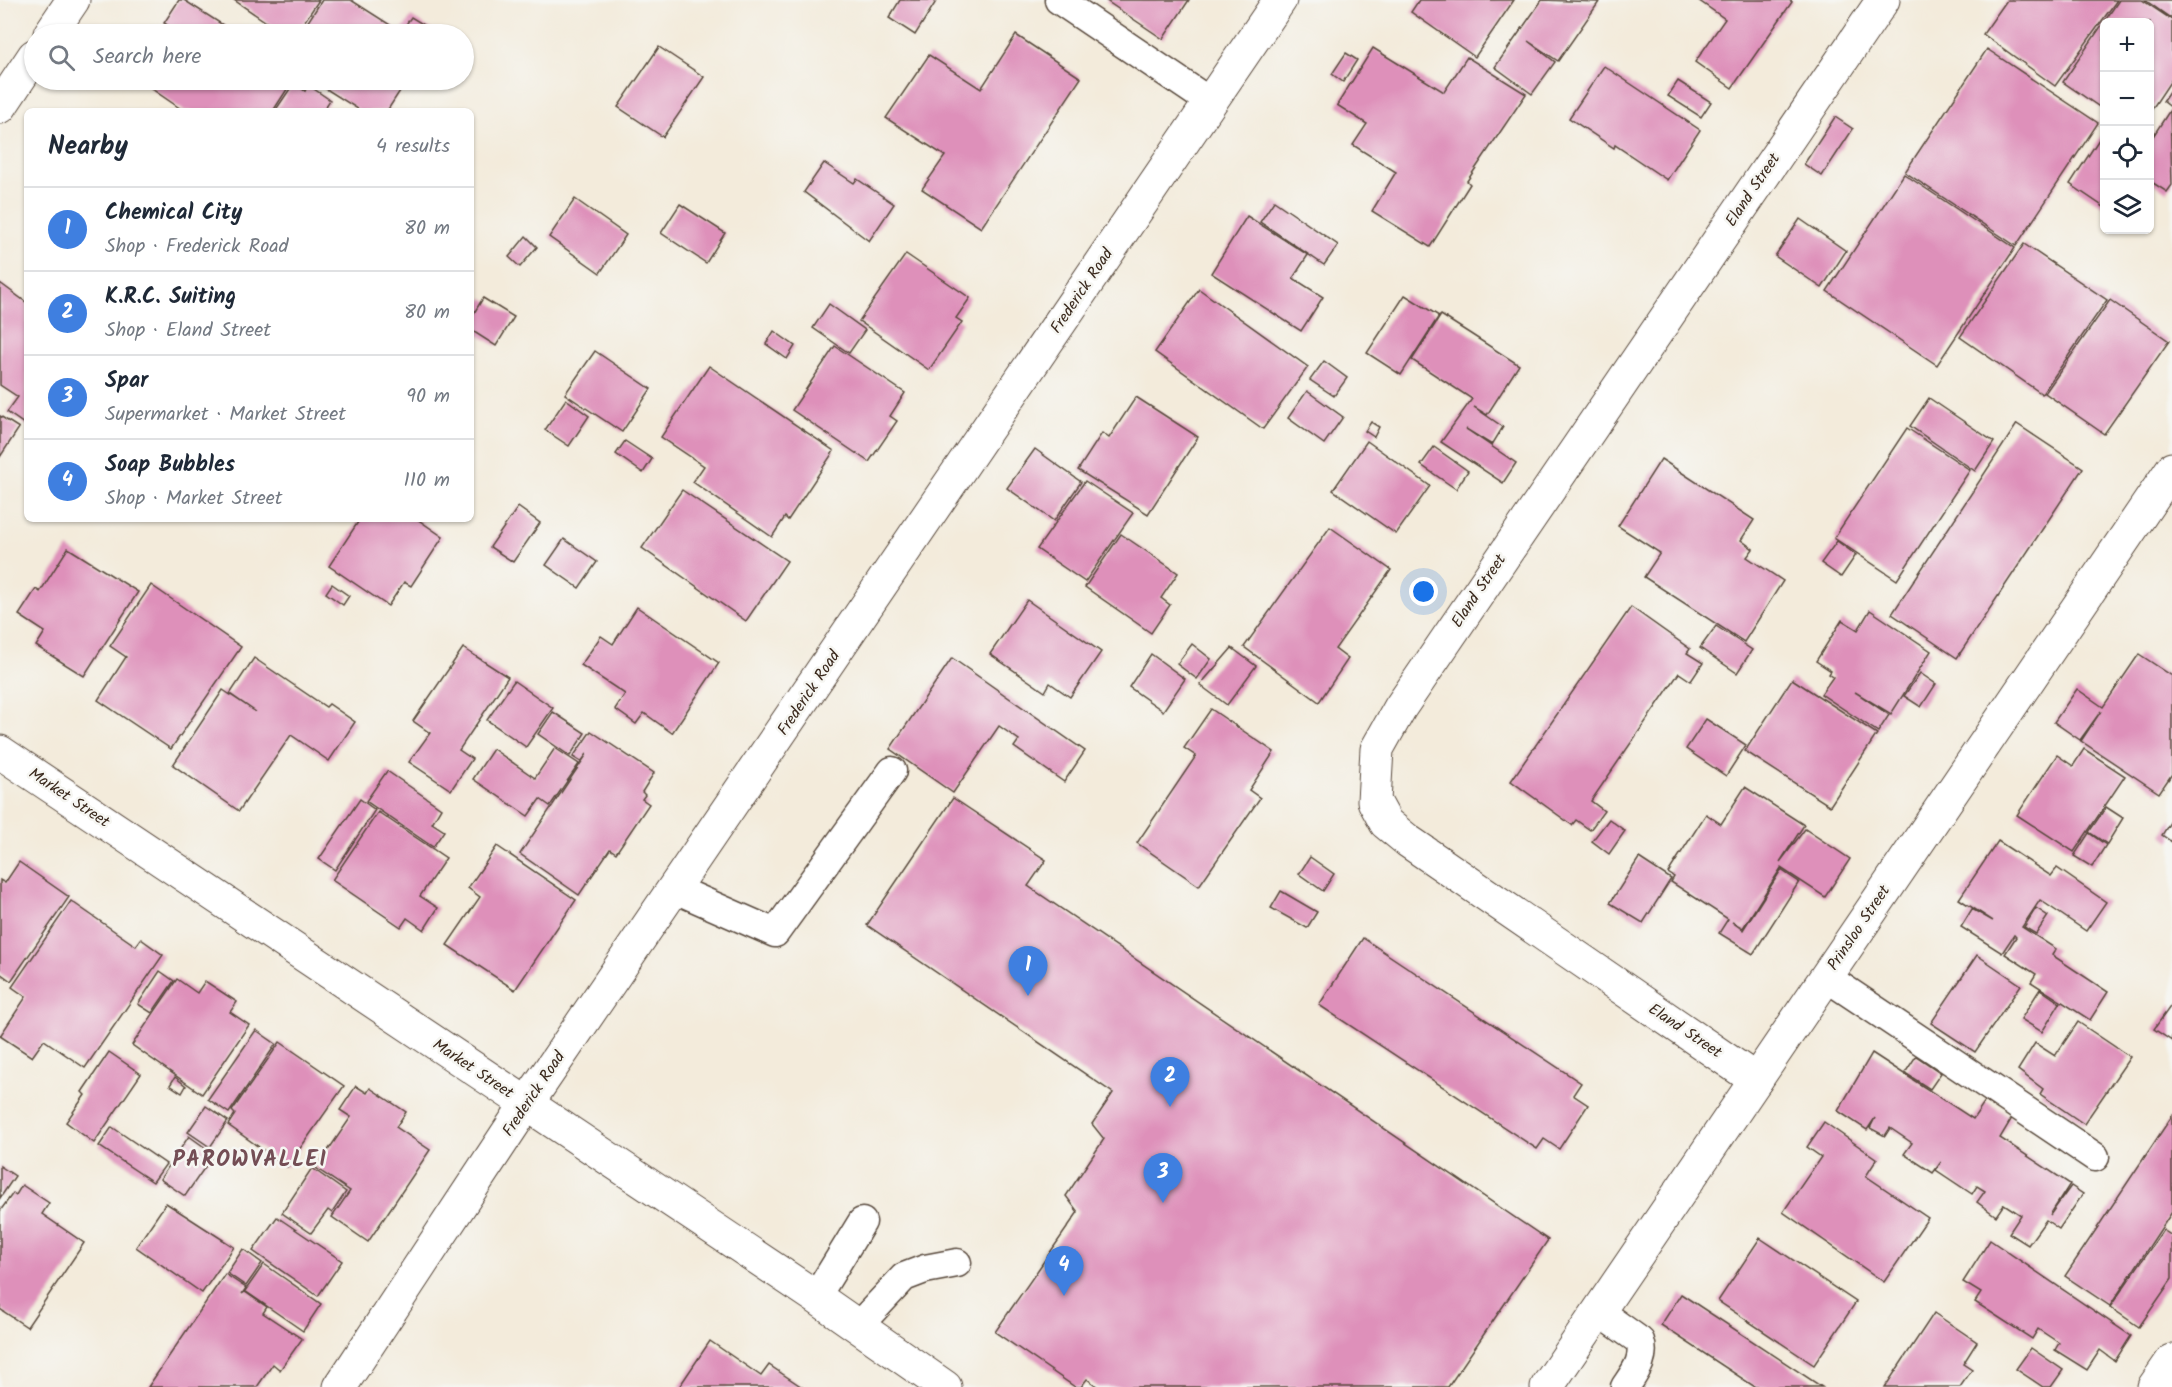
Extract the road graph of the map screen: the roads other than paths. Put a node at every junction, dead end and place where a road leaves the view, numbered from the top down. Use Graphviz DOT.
graph roads {
  1 [pos="73,0"];
  2 [pos="1059,0"];
  3 [pos="1280,0"];
  4 [pos="1883,0"];
  5 [pos="57,24"];
  6 [pos="24,71"];
  7 [pos="1210,102"];
  8 [pos="0,107"];
  9 [pos="2172,469"];
  10 [pos="0,752"];
  11 [pos="892,771"];
  12 [pos="675,890"];
  13 [pos="1826,976"];
  14 [pos="1756,1080"];
  15 [pos="526,1105"];
  16 [pos="2095,1156"];
  17 [pos="862,1222"];
  18 [pos="957,1263"];
  19 [pos="816,1297"];
  20 [pos="1598,1311"];
  21 [pos="858,1326"];
  22 [pos="2172,1360"];
  23 [pos="340,1387"];
  24 [pos="945,1387"];
  25 [pos="1546,1387"];
  26 [pos="1625,1387"];
  27 [pos="2154,1387"];
  1 -- 5 [label="street"];
  2 -- 7 [label="lane"];
  3 -- 7 [label="street, Frederick Road"];
  4 -- 14 [label="street, Eland Street"];
  6 -- 8 [label="street"];
  7 -- 12 [label="street, Frederick Road"];
  9 -- 13 [label="street, Prinsloo Street"];
  10 -- 15 [label="street, Market Street"];
  11 -- 12 [label="lane"];
  12 -- 15 [label="street, Frederick Road"];
  13 -- 14 [label="street, Prinsloo Street"];
  13 -- 16 [label="lane"];
  14 -- 20 [label="street, Prinsloo Street"];
  15 -- 19 [label="street, Market Street"];
  15 -- 23 [label="street, Frederick Road"];
  17 -- 19 [label="lane"];
  18 -- 21 [label="lane"];
  19 -- 21 [label="street, Market Street"];
  20 -- 25 [label="street, Prinsloo Street"];
  20 -- 26 [label="lane"];
  21 -- 24 [label="street, Market Street"];
  22 -- 27 [label="street"];
}
